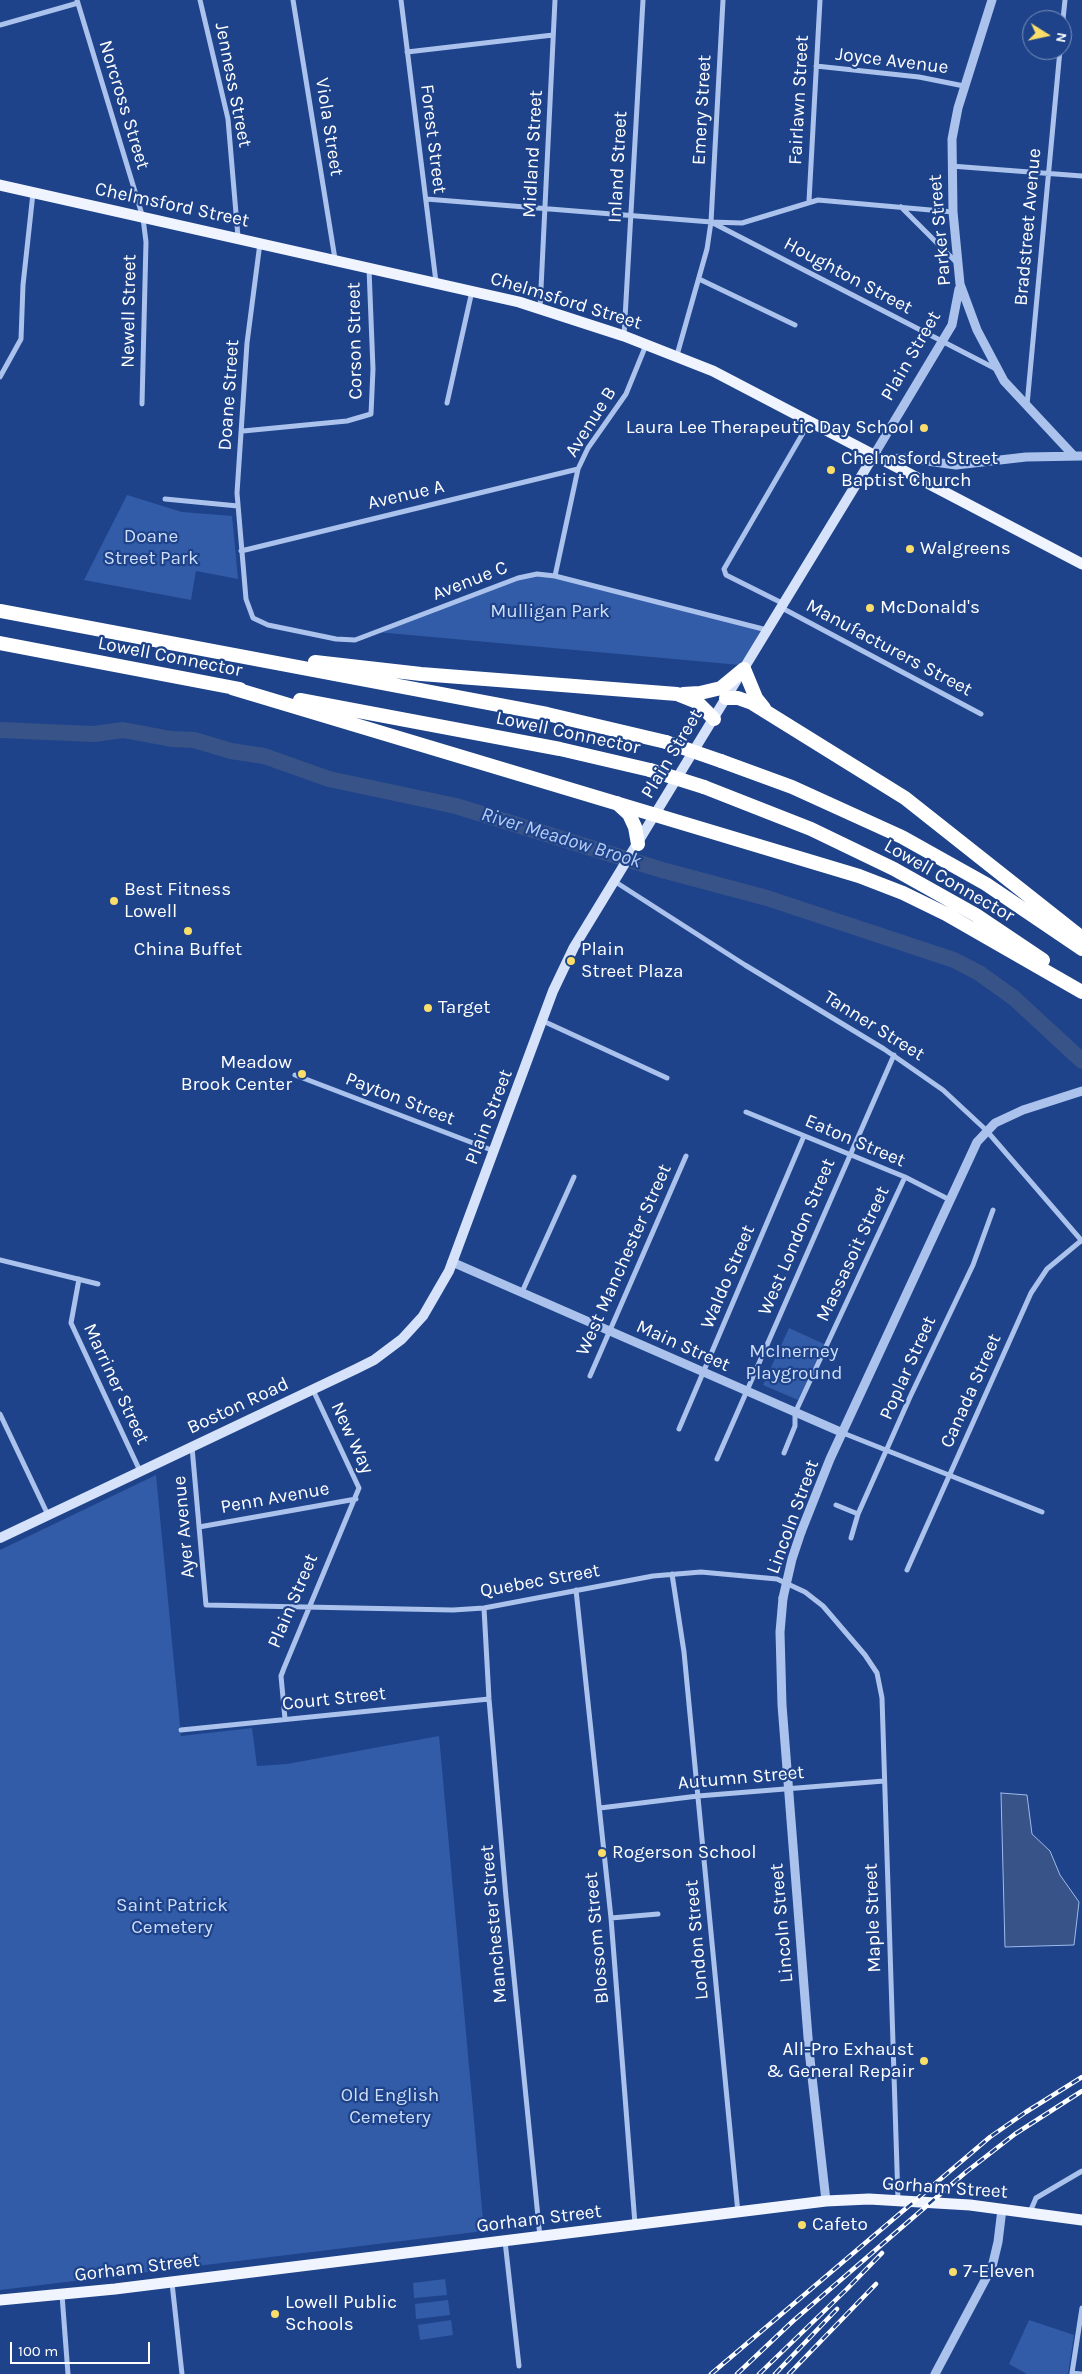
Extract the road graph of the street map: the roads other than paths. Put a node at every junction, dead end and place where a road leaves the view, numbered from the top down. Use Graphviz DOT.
graph roads {
  1 [pos="200,0"];
  2 [pos="293,0"];
  3 [pos="401,0"];
  4 [pos="555,0"];
  5 [pos="643,0"];
  6 [pos="723,0"];
  7 [pos="820,0"];
  8 [pos="992,0"];
  9 [pos="78,1"];
  10 [pos="0,25"];
  11 [pos="553,35"];
  12 [pos="408,52"];
  13 [pos="1059,60"];
  14 [pos="816,66"];
  15 [pos="964,86"];
  16 [pos="951,166"];
  17 [pos="1048,174"];
  18 [pos="1082,176"];
  19 [pos="0,185"];
  20 [pos="33,193"];
  21 [pos="426,199"];
  22 [pos="809,201"];
  23 [pos="900,206"];
  24 [pos="545,209"];
  25 [pos="953,212"];
  26 [pos="631,216"];
  27 [pos="143,218"];
  28 [pos="711,222"];
  29 [pos="238,237"];
  30 [pos="260,242"];
  31 [pos="336,259"];
  32 [pos="957,263"];
  33 [pos="369,267"];
  34 [pos="699,279"];
  35 [pos="436,282"];
  36 [pos="960,284"];
  37 [pos="472,291"];
  38 [pos="540,309"];
  39 [pos="795,325"];
  40 [pos="624,336"];
  41 [pos="942,342"];
  42 [pos="646,344"];
  43 [pos="677,355"];
  44 [pos="998,371"];
  45 [pos="0,377"];
  46 [pos="447,403"];
  47 [pos="142,404"];
  48 [pos="1027,407"];
  49 [pos="810,421"];
  50 [pos="243,430"];
  51 [pos="1078,456"];
  52 [pos="878,457"];
  53 [pos="578,469"];
  54 [pos="165,499"];
  55 [pos="238,506"];
  56 [pos="241,551"];
  57 [pos="1082,564"];
  58 [pos="555,576"];
  59 [pos="783,606"];
  60 [pos="0,611"];
  61 [pos="768,630"];
  62 [pos="0,643"];
  63 [pos="238,656"];
  64 [pos="744,669"];
  65 [pos="232,688"];
  66 [pos="677,694"];
  67 [pos="726,698"];
  68 [pos="770,714"];
  69 [pos="981,714"];
  70 [pos="714,719"];
  71 [pos="616,803"];
  72 [pos="657,814"];
  73 [pos="638,844"];
  74 [pos="614,881"];
  75 [pos="1082,938"];
  76 [pos="1082,949"];
  77 [pos="1082,990"];
  78 [pos="543,1021"];
  79 [pos="894,1055"];
  80 [pos="295,1075"];
  81 [pos="667,1078"];
  82 [pos="1082,1091"];
  83 [pos="746,1112"];
  84 [pos="986,1130"];
  85 [pos="804,1136"];
  86 [pos="495,1151"];
  87 [pos="850,1155"];
  88 [pos="686,1156"];
  89 [pos="574,1177"];
  90 [pos="905,1177"];
  91 [pos="950,1200"];
  92 [pos="993,1210"];
  93 [pos="1082,1241"];
  94 [pos="0,1260"];
  95 [pos="452,1262"];
  96 [pos="79,1279"];
  97 [pos="98,1284"];
  98 [pos="522,1292"];
  99 [pos="609,1331"];
  100 [pos="704,1373"];
  101 [pos="590,1376"];
  102 [pos="313,1390"];
  103 [pos="747,1392"];
  104 [pos="795,1413"];
  105 [pos="0,1414"];
  106 [pos="679,1429"];
  107 [pos="843,1433"];
  108 [pos="192,1446"];
  109 [pos="887,1452"];
  110 [pos="784,1453"];
  111 [pos="717,1459"];
  112 [pos="140,1471"];
  113 [pos="948,1477"];
  114 [pos="356,1499"];
  115 [pos="836,1504"];
  116 [pos="1042,1512"];
  117 [pos="858,1514"];
  118 [pos="48,1515"];
  119 [pos="199,1527"];
  120 [pos="0,1538"];
  121 [pos="851,1538"];
  122 [pos="907,1570"];
  123 [pos="672,1574"];
  124 [pos="576,1590"];
  125 [pos="206,1605"];
  126 [pos="309,1606"];
  127 [pos="484,1608"];
  128 [pos="854,1643"];
  129 [pos="490,1699"];
  130 [pos="285,1719"];
  131 [pos="181,1730"];
  132 [pos="884,1781"];
  133 [pos="788,1788"];
  134 [pos="698,1796"];
  135 [pos="600,1808"];
  136 [pos="658,1914"];
  137 [pos="611,1918"];
  138 [pos="1082,2172"];
  139 [pos="826,2201"];
  140 [pos="898,2201"];
  141 [pos="1002,2210"];
  142 [pos="1030,2212"];
  143 [pos="738,2214"];
  144 [pos="1082,2220"];
  145 [pos="635,2225"];
  146 [pos="540,2237"];
  147 [pos="505,2241"];
  148 [pos="172,2282"];
  149 [pos="62,2294"];
  150 [pos="0,2300"];
  151 [pos="1082,2308"];
  152 [pos="519,2366"];
  153 [pos="68,2374"];
  154 [pos="182,2374"];
  155 [pos="935,2374"];
  156 [pos="1081,2374"];
  1 -- 29 [label="street, Jenness Street"];
  2 -- 31 [label="street, Viola Street"];
  3 -- 12 [label="street, Forest Street"];
  4 -- 11 [label="street, Midland Street"];
  5 -- 26 [label="street, Inland Street"];
  6 -- 28 [label="street, Emery Street"];
  7 -- 14 [label="street, Fairlawn Street"];
  8 -- 15 [label="street, Parker Street"];
  9 -- 10 [label="street"];
  9 -- 27 [label="street, Norcross Street"];
  11 -- 12 [label="street"];
  11 -- 24 [label="street, Midland Street"];
  12 -- 21 [label="street, Forest Street"];
  13 -- 17 [label="street, Bradstreet Avenue"];
  14 -- 15 [label="street, Joyce Avenue"];
  14 -- 22 [label="street, Fairlawn Street"];
  15 -- 16 [label="street, Parker Street"];
  16 -- 17 [label="street"];
  16 -- 25 [label="street, Parker Street"];
  17 -- 18 [label="street"];
  17 -- 48 [label="street, Bradstreet Avenue"];
  19 -- 20 [label="main road, Chelmsford Street"];
  20 -- 27 [label="main road, Chelmsford Street"];
  20 -- 45 [label="street"];
  21 -- 24 [label="street"];
  21 -- 35 [label="street, Forest Street"];
  22 -- 23 [label="street"];
  22 -- 28 [label="street"];
  23 -- 25 [label="street"];
  23 -- 32 [label="street"];
  24 -- 26 [label="street"];
  24 -- 38 [label="street, Midland Street"];
  25 -- 32 [label="street, Parker Street"];
  26 -- 28 [label="street"];
  26 -- 40 [label="street, Inland Street"];
  27 -- 29 [label="main road, Chelmsford Street"];
  27 -- 47 [label="street, Newell Street"];
  28 -- 34 [label="street, Emery Street"];
  28 -- 41 [label="street, Houghton Street"];
  29 -- 30 [label="main road, Chelmsford Street"];
  30 -- 31 [label="main road, Chelmsford Street"];
  30 -- 50 [label="street, Doane Street"];
  31 -- 33 [label="main road, Chelmsford Street"];
  32 -- 36 [label="street, Parker Street"];
  33 -- 35 [label="main road, Chelmsford Street"];
  33 -- 50 [label="street, Corson Street"];
  34 -- 39 [label="street"];
  34 -- 43 [label="street, Emery Street"];
  35 -- 37 [label="main road, Chelmsford Street"];
  36 -- 41 [label="street, Plain Street"];
  36 -- 44 [label="street, Parker Street"];
  37 -- 38 [label="main road, Chelmsford Street"];
  37 -- 46 [label="street"];
  38 -- 40 [label="main road, Chelmsford Street"];
  40 -- 42 [label="main road, Chelmsford Street"];
  41 -- 44 [label="street, Houghton Street"];
  41 -- 52 [label="street, Plain Street"];
  42 -- 43 [label="main road, Chelmsford Street"];
  42 -- 53 [label="street, Avenue B"];
  43 -- 49 [label="main road, Chelmsford Street"];
  44 -- 48 [label="street, Parker Street"];
  48 -- 51 [label="street, Parker Street"];
  49 -- 52 [label="main road, Chelmsford Street"];
  49 -- 59 [label="street, Manufacturers Street"];
  50 -- 55 [label="street, Doane Street"];
  51 -- 52 [label="street"];
  52 -- 57 [label="main road, Chelmsford Street"];
  52 -- 59 [label="main road, Plain Street"];
  53 -- 56 [label="street, Avenue A"];
  53 -- 58 [label="street, Avenue B"];
  54 -- 55 [label="street"];
  55 -- 56 [label="street, Doane Street"];
  56 -- 58 [label="street, Avenue C"];
  58 -- 61 [label="street, Avenue C"];
  59 -- 61 [label="main road, Plain Street"];
  59 -- 69 [label="street, Manufacturers Street"];
  60 -- 63 [label="highway, Lowell Connector"];
  61 -- 64 [label="main road, Plain Street"];
  62 -- 65 [label="highway, Lowell Connector"];
  63 -- 66 [label="highway"];
  63 -- 76 [label="highway, Lowell Connector, bridge"];
  64 -- 66 [label="highway"];
  64 -- 67 [label="main road, Plain Street"];
  64 -- 68 [label="highway"];
  65 -- 71 [label="highway"];
  65 -- 77 [label="highway, Lowell Connector, bridge"];
  66 -- 70 [label="highway"];
  67 -- 68 [label="highway"];
  67 -- 70 [label="main road, Plain Street"];
  68 -- 75 [label="highway"];
  70 -- 72 [label="main road, Plain Street"];
  71 -- 72 [label="highway"];
  71 -- 73 [label="highway"];
  72 -- 73 [label="main road, Plain Street"];
  72 -- 77 [label="highway"];
  73 -- 74 [label="main road, Plain Street"];
  74 -- 78 [label="main road, Plain Street"];
  74 -- 79 [label="street, Tanner Street"];
  78 -- 81 [label="street"];
  78 -- 86 [label="main road, Plain Street"];
  79 -- 84 [label="street, Tanner Street"];
  79 -- 87 [label="street, West London Street"];
  80 -- 86 [label="street, Payton Street"];
  82 -- 84 [label="street, Lincoln Street"];
  83 -- 85 [label="street, Eaton Street"];
  84 -- 91 [label="street, Lincoln Street"];
  84 -- 93 [label="street, Tanner Street"];
  85 -- 87 [label="street, Eaton Street"];
  85 -- 100 [label="street, Waldo Street"];
  86 -- 95 [label="main road, Plain Street"];
  87 -- 90 [label="street, Eaton Street"];
  87 -- 103 [label="street, West London Street"];
  88 -- 99 [label="street, West Manchester Street"];
  89 -- 98 [label="street"];
  90 -- 91 [label="street, Eaton Street"];
  90 -- 104 [label="street, Massasoit Street"];
  91 -- 107 [label="street, Lincoln Street"];
  92 -- 109 [label="street, Poplar Street"];
  93 -- 113 [label="street, Canada Street"];
  94 -- 96 [label="street"];
  95 -- 98 [label="street, Main Street"];
  95 -- 102 [label="main road, Boston Road"];
  96 -- 97 [label="street"];
  96 -- 112 [label="street, Marriner Street"];
  98 -- 99 [label="street, Main Street"];
  99 -- 100 [label="street, Main Street"];
  99 -- 101 [label="street, West Manchester Street"];
  100 -- 103 [label="street, Main Street"];
  100 -- 106 [label="street, Waldo Street"];
  102 -- 108 [label="main road, Boston Road"];
  102 -- 114 [label="street, New Way"];
  103 -- 104 [label="street, Main Street"];
  103 -- 111 [label="street, West London Street"];
  104 -- 107 [label="street, Main Street"];
  104 -- 110 [label="street, Massasoit Street"];
  105 -- 118 [label="street"];
  107 -- 109 [label="street, Main Street"];
  107 -- 133 [label="street, Lincoln Street, bridge"];
  108 -- 112 [label="main road, Boston Road"];
  108 -- 119 [label="street, Ayer Avenue"];
  109 -- 113 [label="street, Main Street"];
  109 -- 117 [label="street, Poplar Street"];
  112 -- 118 [label="main road, Boston Road"];
  113 -- 116 [label="street, Main Street"];
  113 -- 122 [label="street, Canada Street"];
  114 -- 119 [label="street, Penn Avenue"];
  114 -- 126 [label="street, Plain Street"];
  115 -- 117 [label="street"];
  117 -- 121 [label="street, Poplar Street"];
  118 -- 120 [label="main road, Boston Road"];
  119 -- 125 [label="street, Ayer Avenue"];
  123 -- 124 [label="street, Quebec Street"];
  123 -- 128 [label="street, Quebec Street"];
  123 -- 134 [label="street, London Street"];
  124 -- 127 [label="street, Quebec Street"];
  124 -- 135 [label="street, Blossom Street"];
  125 -- 126 [label="street, Quebec Street"];
  126 -- 127 [label="street, Quebec Street"];
  126 -- 130 [label="street, Plain Street"];
  127 -- 129 [label="street, Manchester Street"];
  128 -- 132 [label="street, Maple Street"];
  129 -- 130 [label="street, Court Street"];
  129 -- 146 [label="street, Manchester Street"];
  130 -- 131 [label="street, Court Street"];
  132 -- 133 [label="street, Autumn Street"];
  132 -- 140 [label="street, Maple Street"];
  133 -- 134 [label="street, Autumn Street"];
  133 -- 139 [label="street, Lincoln Street"];
  134 -- 135 [label="street, Autumn Street"];
  134 -- 143 [label="street, London Street"];
  135 -- 137 [label="street, Blossom Street"];
  136 -- 137 [label="street"];
  137 -- 145 [label="street, Blossom Street"];
  138 -- 142 [label="street"];
  139 -- 140 [label="main road, Gorham Street"];
  139 -- 143 [label="main road, Gorham Street"];
  140 -- 141 [label="main road, Gorham Street"];
  141 -- 142 [label="main road, Gorham Street"];
  141 -- 155 [label="street"];
  142 -- 144 [label="main road, Gorham Street"];
  143 -- 145 [label="main road, Gorham Street"];
  145 -- 146 [label="main road, Gorham Street"];
  146 -- 147 [label="main road, Gorham Street"];
  147 -- 148 [label="main road, Gorham Street"];
  147 -- 152 [label="street"];
  148 -- 149 [label="main road, Gorham Street"];
  148 -- 154 [label="street"];
  149 -- 150 [label="main road, Gorham Street"];
  149 -- 153 [label="street"];
  151 -- 156 [label="street"];
}
